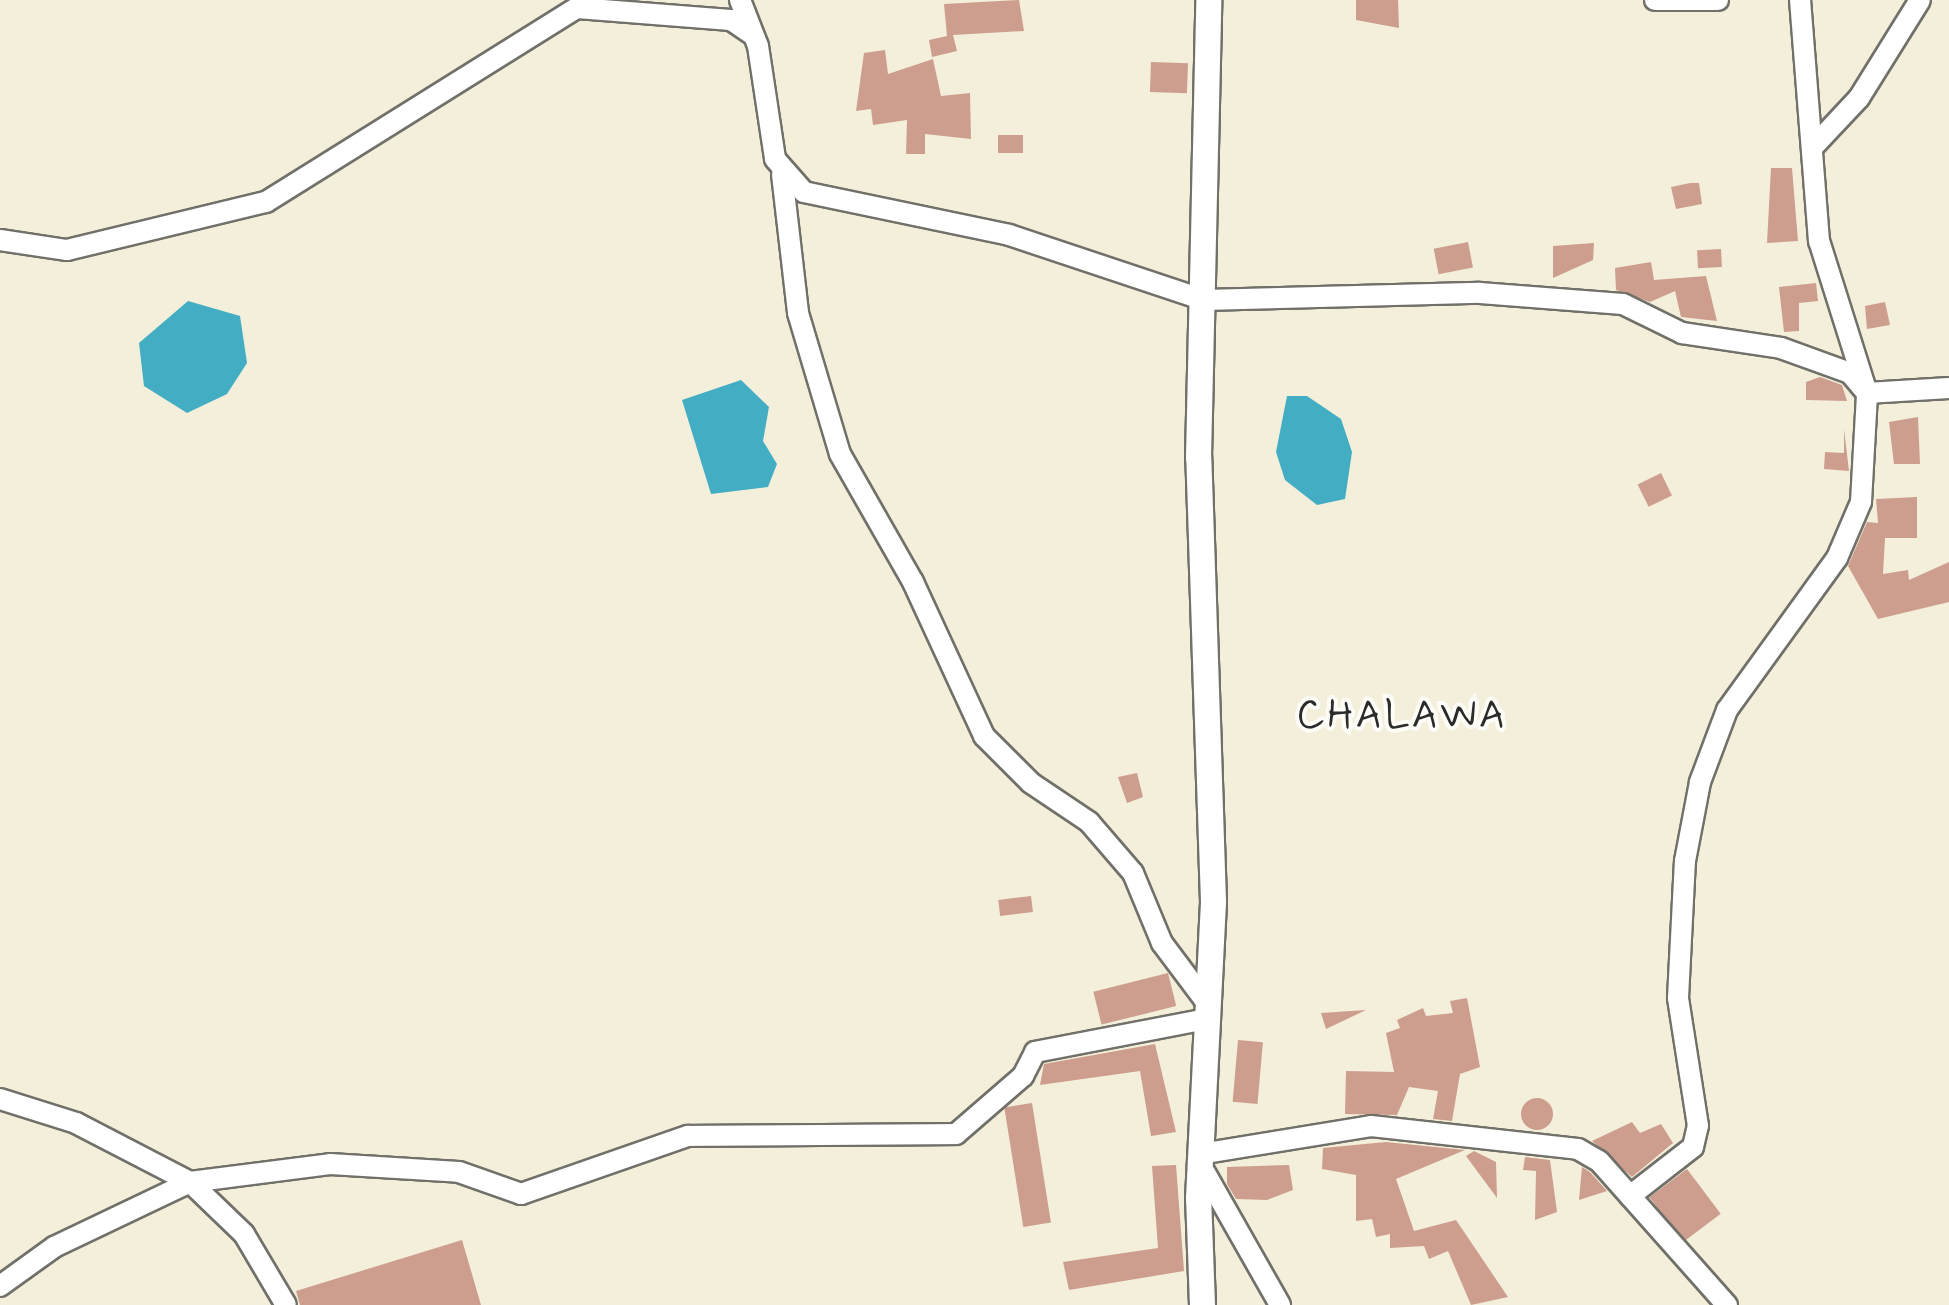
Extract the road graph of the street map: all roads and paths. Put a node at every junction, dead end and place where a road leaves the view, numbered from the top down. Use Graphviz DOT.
graph roads {
  1 [pos="740,0"];
  2 [pos="1208,0"];
  3 [pos="1655,0"];
  4 [pos="1718,0"];
  5 [pos="1800,0"];
  6 [pos="1920,0"];
  7 [pos="750,33"];
  8 [pos="1813,147"];
  9 [pos="782,174"];
  10 [pos="0,240"];
  11 [pos="1204,300"];
  12 [pos="1949,388"];
  13 [pos="1868,393"];
  14 [pos="1207,1011"];
  15 [pos="0,1099"];
  16 [pos="1199,1158"];
  17 [pos="190,1182"];
  18 [pos="1630,1196"];
  19 [pos="0,1286"];
  20 [pos="286,1305"];
  21 [pos="1202,1305"];
  22 [pos="1280,1305"];
  23 [pos="1727,1305"];
  1 -- 7 [label="street"];
  2 -- 11 [label="street"];
  3 -- 4 [label="street"];
  5 -- 8 [label="street"];
  6 -- 8 [label="street"];
  7 -- 9 [label="street"];
  7 -- 10 [label="street"];
  8 -- 13 [label="street"];
  9 -- 11 [label="street"];
  9 -- 14 [label="street"];
  11 -- 13 [label="street"];
  11 -- 14 [label="street"];
  12 -- 13 [label="street"];
  13 -- 18 [label="street"];
  14 -- 16 [label="street"];
  14 -- 17 [label="street"];
  15 -- 17 [label="street"];
  16 -- 18 [label="street"];
  16 -- 21 [label="street"];
  16 -- 22 [label="street"];
  17 -- 19 [label="street"];
  17 -- 20 [label="street"];
  18 -- 23 [label="street"];
}
